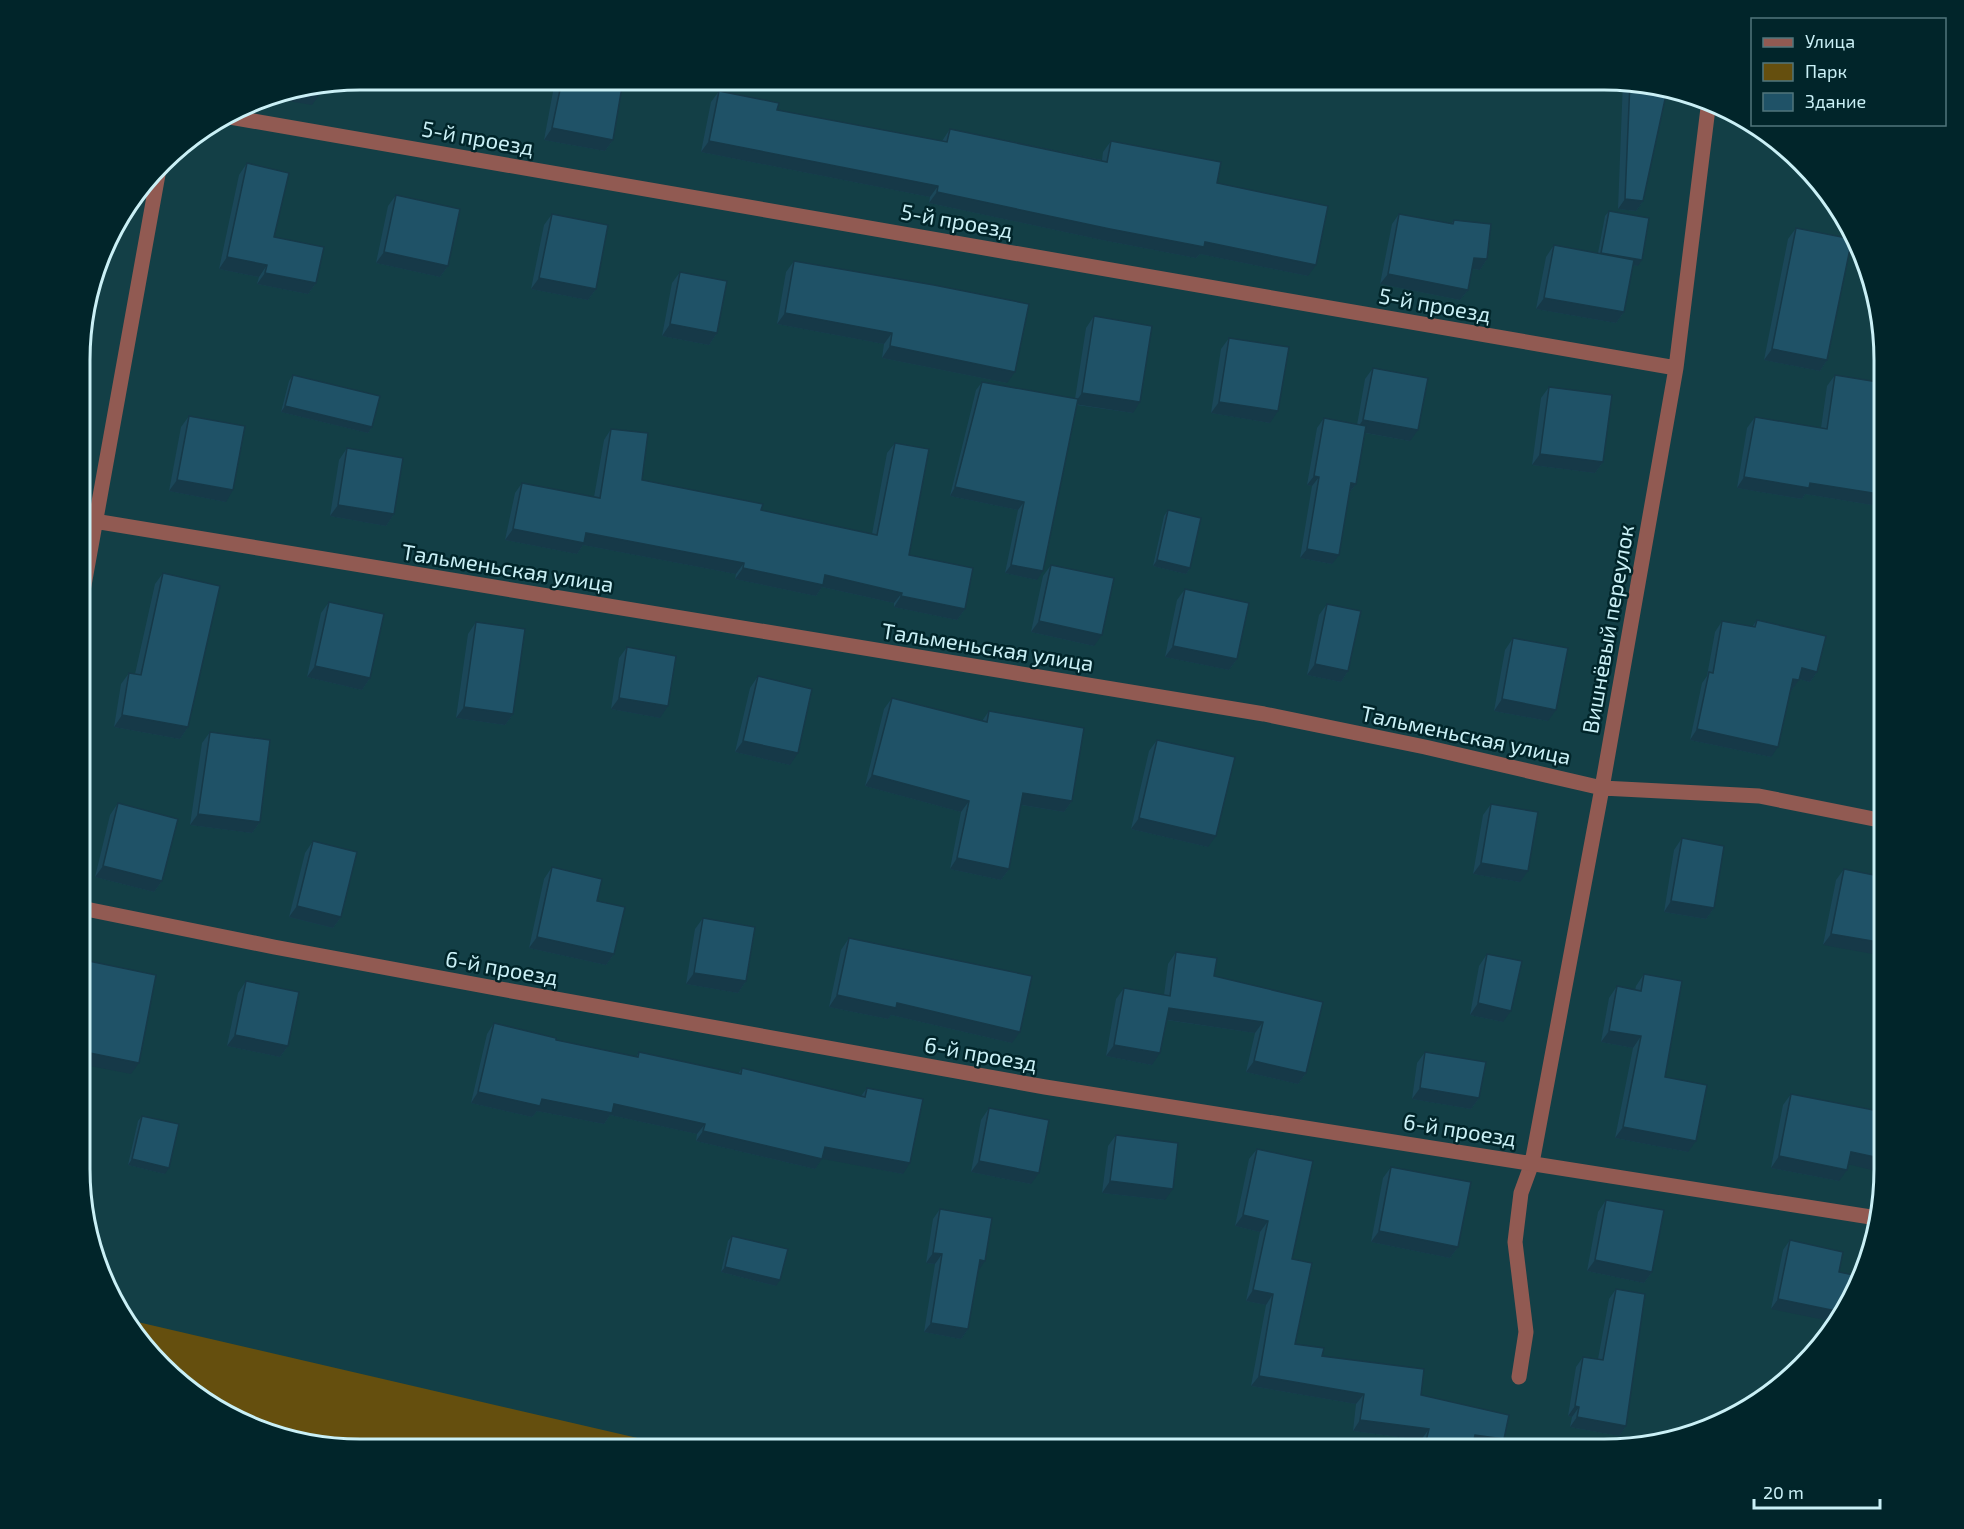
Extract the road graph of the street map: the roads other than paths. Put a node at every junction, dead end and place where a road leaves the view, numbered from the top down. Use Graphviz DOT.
graph roads {
  1 [pos="1709,112"];
  2 [pos="239,119"];
  3 [pos="156,183"];
  4 [pos="1676,368"];
  5 [pos="90,510"];
  6 [pos="90,520"];
  7 [pos="1602,788"];
  8 [pos="1874,819"];
  9 [pos="90,910"];
  10 [pos="1532,1163"];
  11 [pos="1870,1217"];
  12 [pos="1519,1377"];
  1 -- 4 [label="street, Вишнёвый переулок"];
  2 -- 4 [label="street, 5-й проезд"];
  3 -- 5 [label="street"];
  4 -- 7 [label="street, Вишнёвый переулок"];
  6 -- 7 [label="street, Тальменьская улица"];
  7 -- 8 [label="street, Тальменьская улица"];
  7 -- 10 [label="street, Вишнёвый переулок"];
  9 -- 10 [label="street, 6-й проезд"];
  10 -- 11 [label="street, 6-й проезд"];
  10 -- 12 [label="street, Вишнёвый переулок"];
}
